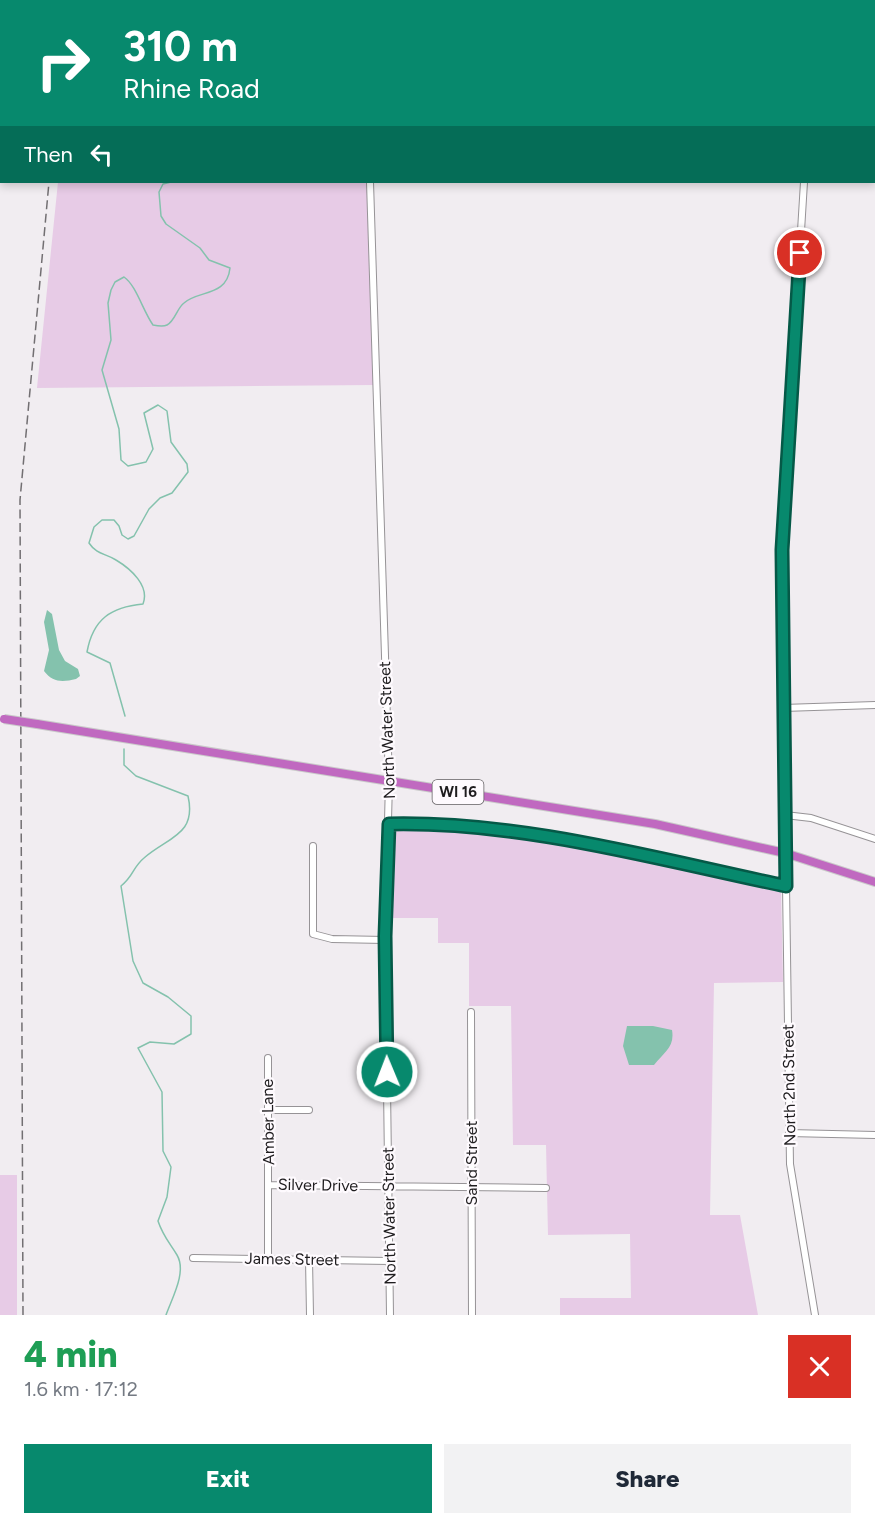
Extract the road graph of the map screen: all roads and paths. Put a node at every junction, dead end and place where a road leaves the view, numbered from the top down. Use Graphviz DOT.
graph roads {
  1 [pos="370,183"];
  2 [pos="804,183"];
  3 [pos="875,705"];
  4 [pos="783,708"];
  5 [pos="2,719"];
  6 [pos="389,782"];
  7 [pos="785,814"];
  8 [pos="389,824"];
  9 [pos="875,839"];
  10 [pos="314,846"];
  11 [pos="785,854"];
  12 [pos="875,882"];
  13 [pos="786,886"];
  14 [pos="385,940"];
  15 [pos="471,1012"];
  16 [pos="268,1058"];
  17 [pos="268,1110"];
  18 [pos="309,1110"];
  19 [pos="789,1133"];
  20 [pos="875,1136"];
  21 [pos="269,1185"];
  22 [pos="389,1186"];
  23 [pos="470,1187"];
  24 [pos="546,1188"];
  25 [pos="194,1258"];
  26 [pos="268,1258"];
  27 [pos="309,1259"];
  28 [pos="390,1261"];
  29 [pos="310,1315"];
  30 [pos="390,1315"];
  31 [pos="472,1315"];
  32 [pos="814,1315"];
  1 -- 6 [label="street, North Water Street"];
  2 -- 4 [label="street, North 2nd Street"];
  3 -- 4 [label="street"];
  4 -- 7 [label="street, North 2nd Street"];
  5 -- 6 [label="highway, WI 16, bridge"];
  6 -- 8 [label="street, North Water Street"];
  6 -- 11 [label="highway, WI 16"];
  7 -- 9 [label="street"];
  7 -- 11 [label="street, North 2nd Street"];
  8 -- 13 [label="street"];
  8 -- 14 [label="street, North Water Street"];
  10 -- 14 [label="street"];
  11 -- 12 [label="highway, WI 16"];
  11 -- 13 [label="street, North 2nd Street"];
  13 -- 19 [label="street, North 2nd Street"];
  14 -- 22 [label="street, North Water Street"];
  15 -- 23 [label="street, Sand Street"];
  16 -- 17 [label="street, Amber Lane"];
  17 -- 18 [label="street"];
  17 -- 21 [label="street, Amber Lane"];
  19 -- 20 [label="street"];
  19 -- 32 [label="street, North 2nd Street"];
  21 -- 22 [label="street, Silver Drive"];
  21 -- 26 [label="street, Amber Lane"];
  22 -- 23 [label="street, Silver Drive"];
  22 -- 28 [label="street, North Water Street"];
  23 -- 24 [label="street, Silver Drive"];
  23 -- 31 [label="street, Sand Street"];
  25 -- 26 [label="street, James Street"];
  26 -- 27 [label="street, James Street"];
  27 -- 28 [label="street, James Street"];
  27 -- 29 [label="street"];
  28 -- 30 [label="street, North Water Street"];
}
